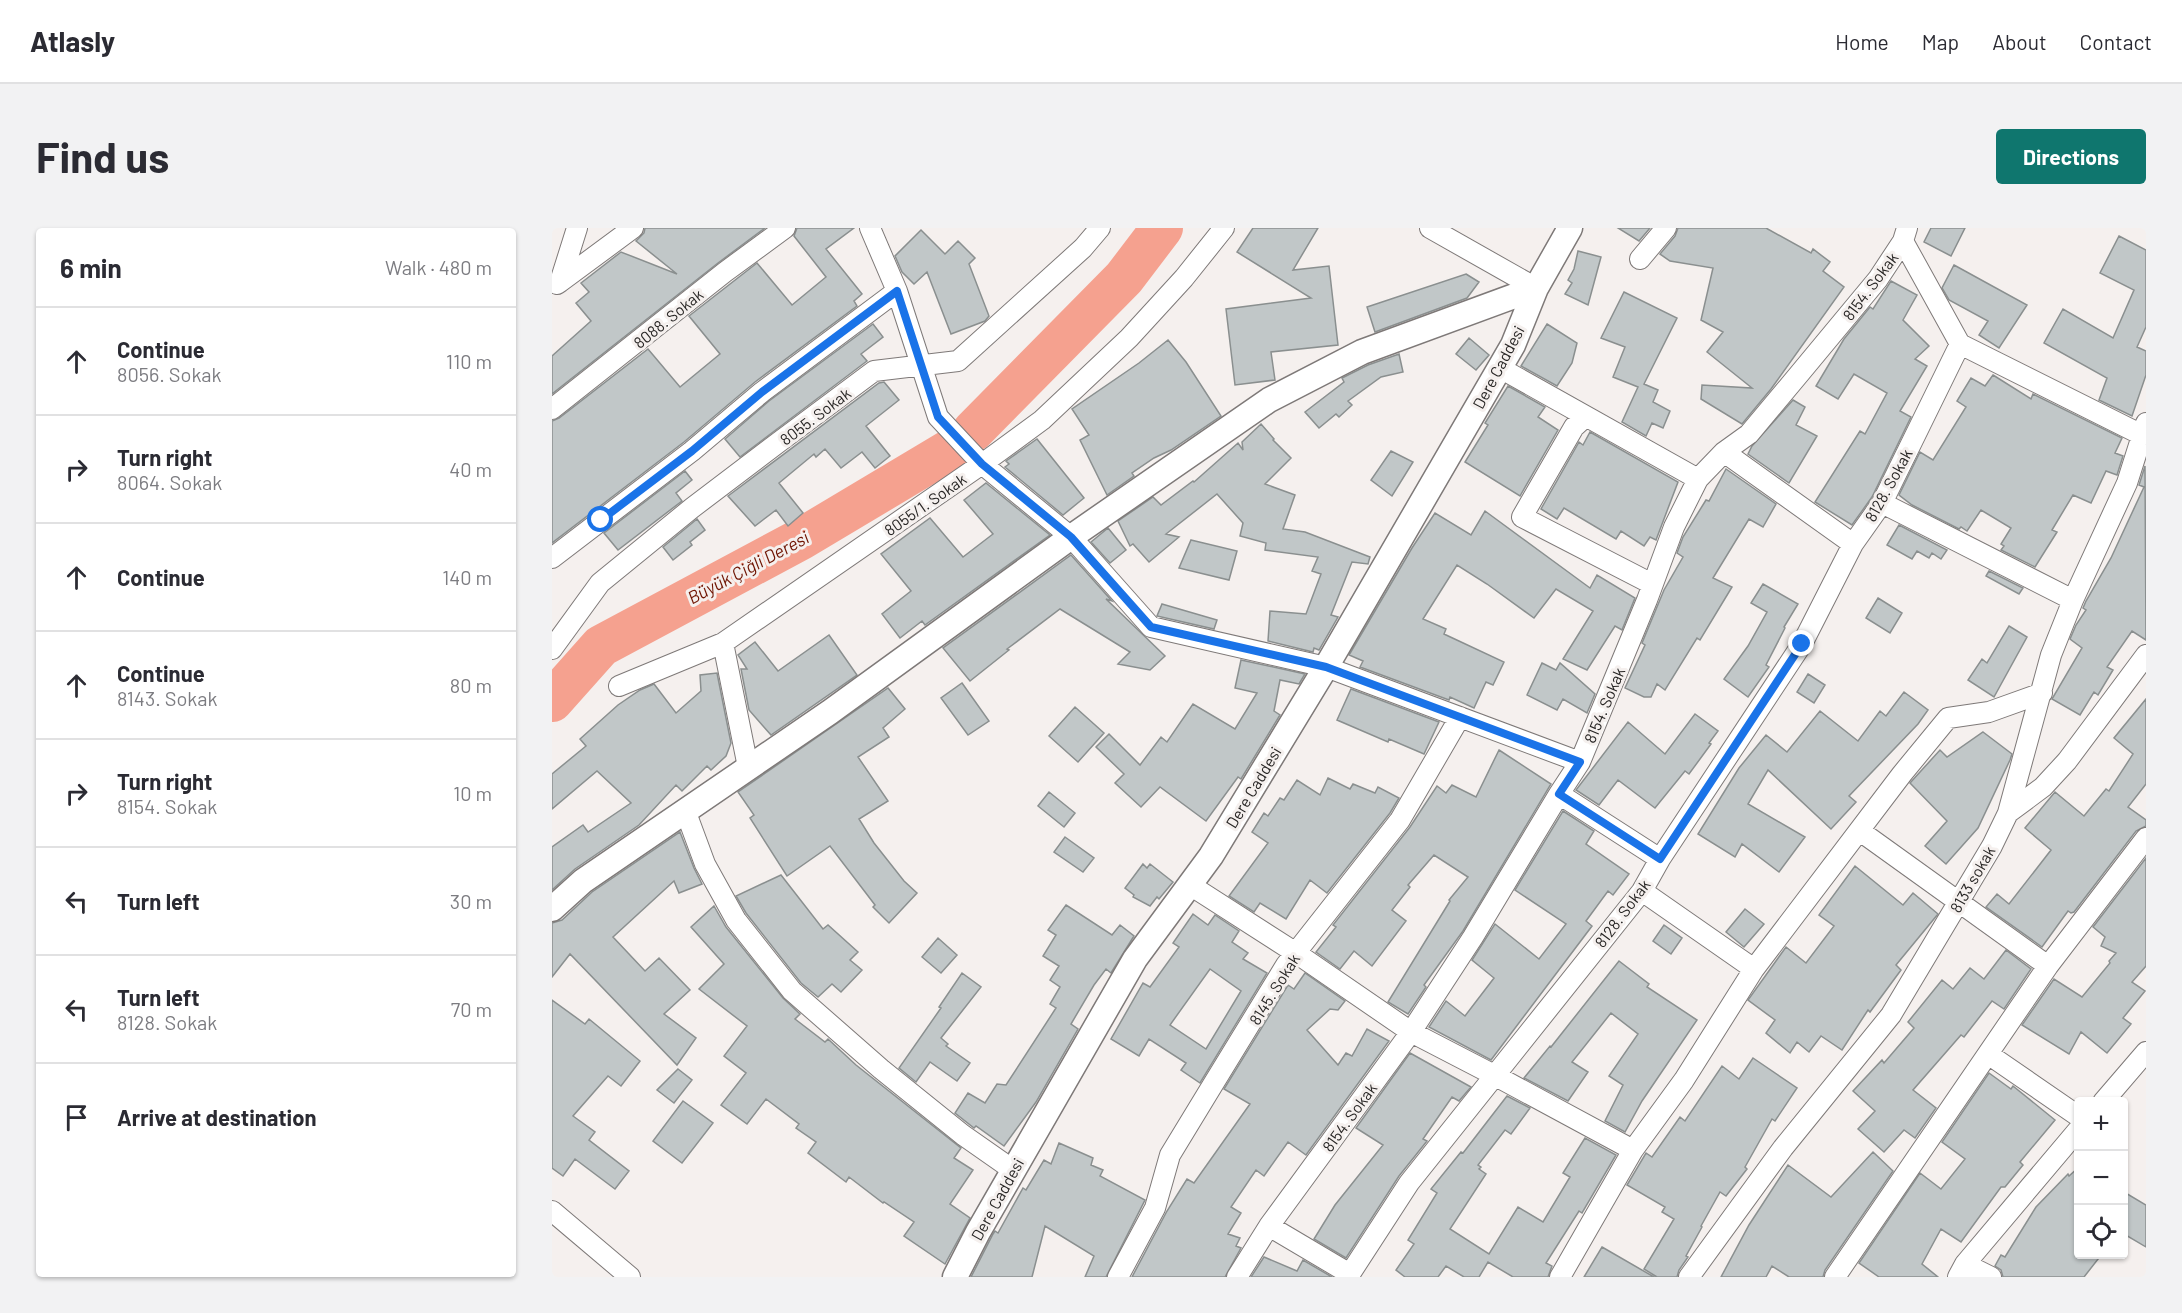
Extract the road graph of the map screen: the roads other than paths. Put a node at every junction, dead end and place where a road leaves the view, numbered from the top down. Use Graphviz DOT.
graph roads {
  1 [pos="577,228"];
  2 [pos="633,228"];
  3 [pos="785,228"];
  4 [pos="870,228"];
  5 [pos="1100,228"];
  6 [pos="1224,228"];
  7 [pos="1430,228"];
  8 [pos="1570,228"];
  9 [pos="1666,228"];
  10 [pos="1905,235"];
  11 [pos="1640,259"];
  12 [pos="556,285"];
  13 [pos="1536,288"];
  14 [pos="897,291"];
  15 [pos="1960,344"];
  16 [pos="922,365"];
  17 [pos="1500,368"];
  18 [pos="552,409"];
  19 [pos="1586,417"];
  20 [pos="2144,429"];
  21 [pos="1724,452"];
  22 [pos="980,461"];
  23 [pos="1698,479"];
  24 [pos="1882,503"];
  25 [pos="1071,537"];
  26 [pos="1853,544"];
  27 [pos="552,558"];
  28 [pos="1652,584"];
  29 [pos="2073,600"];
  30 [pos="723,643"];
  31 [pos="552,649"];
  32 [pos="2146,655"];
  33 [pos="1326,667"];
  34 [pos="619,686"];
  35 [pos="2042,693"];
  36 [pos="1460,717"];
  37 [pos="1580,762"];
  38 [pos="748,767"];
  39 [pos="1559,794"];
  40 [pos="685,810"];
  41 [pos="2008,813"];
  42 [pos="1860,831"];
  43 [pos="2146,838"];
  44 [pos="1660,859"];
  45 [pos="1190,885"];
  46 [pos="1642,891"];
  47 [pos="1959,901"];
  48 [pos="552,909"];
  49 [pos="1296,953"];
  50 [pos="2048,966"];
  51 [pos="1754,969"];
  52 [pos="1411,1032"];
  53 [pos="2146,1052"];
  54 [pos="1988,1054"];
  55 [pos="1494,1075"];
  56 [pos="2107,1097"];
  57 [pos="2074,1113"];
  58 [pos="2074,1136"];
  59 [pos="1633,1150"];
  60 [pos="1013,1170"];
  61 [pos="552,1211"];
  62 [pos="1269,1226"];
  63 [pos="1961,1270"];
  64 [pos="1349,1276"];
  65 [pos="630,1277"];
  66 [pos="955,1277"];
  67 [pos="1118,1277"];
  68 [pos="1237,1277"];
  69 [pos="1560,1277"];
  70 [pos="1689,1277"];
  71 [pos="1835,1277"];
  72 [pos="1991,1277"];
  1 -- 12 [label="street"];
  2 -- 12 [label="street"];
  3 -- 18 [label="street, 8088. Sokak"];
  4 -- 14 [label="street"];
  5 -- 16 [label="street, 8055. Sokak"];
  6 -- 22 [label="street, 8055/1. Sokak"];
  7 -- 13 [label="street"];
  8 -- 13 [label="street, Dere Caddesi"];
  9 -- 11 [label="street"];
  10 -- 15 [label="street"];
  10 -- 21 [label="street, 8154. Sokak"];
  13 -- 17 [label="street, Dere Caddesi"];
  13 -- 25 [label="street"];
  14 -- 16 [label="street"];
  14 -- 27 [label="street"];
  15 -- 20 [label="street"];
  15 -- 24 [label="street, 8128. Sokak"];
  16 -- 22 [label="street"];
  16 -- 31 [label="street, 8055. Sokak"];
  17 -- 19 [label="street"];
  17 -- 33 [label="street, Dere Caddesi"];
  19 -- 23 [label="street"];
  19 -- 28 [label="street"];
  20 -- 29 [label="street, 8133 sokak"];
  21 -- 23 [label="street, 8154. Sokak"];
  21 -- 26 [label="street"];
  22 -- 25 [label="street"];
  22 -- 30 [label="street, 8055/1. Sokak"];
  23 -- 28 [label="street, 8154. Sokak"];
  24 -- 26 [label="street, 8128. Sokak"];
  24 -- 29 [label="street"];
  25 -- 33 [label="street"];
  25 -- 38 [label="street"];
  26 -- 44 [label="street, 8128. Sokak"];
  28 -- 37 [label="street, 8154. Sokak"];
  29 -- 35 [label="street, 8133 sokak"];
  30 -- 34 [label="street, 8055/1. Sokak"];
  30 -- 38 [label="street"];
  32 -- 41 [label="street"];
  33 -- 36 [label="street"];
  33 -- 45 [label="street, Dere Caddesi"];
  35 -- 41 [label="street, 8133 sokak"];
  35 -- 42 [label="street"];
  36 -- 37 [label="street"];
  36 -- 49 [label="street, 8145. Sokak"];
  37 -- 39 [label="street, 8154. Sokak"];
  38 -- 40 [label="street"];
  39 -- 44 [label="street"];
  39 -- 52 [label="street, 8154. Sokak"];
  40 -- 48 [label="street"];
  40 -- 60 [label="street"];
  41 -- 47 [label="street, 8133 sokak"];
  42 -- 47 [label="street"];
  42 -- 51 [label="street"];
  43 -- 50 [label="street"];
  44 -- 46 [label="street, 8128. Sokak"];
  45 -- 49 [label="street"];
  45 -- 60 [label="street, Dere Caddesi"];
  46 -- 51 [label="street"];
  46 -- 55 [label="street, 8128. Sokak"];
  47 -- 50 [label="street"];
  47 -- 70 [label="street, 8133 sokak"];
  49 -- 52 [label="street"];
  49 -- 67 [label="street, 8145. Sokak"];
  50 -- 54 [label="street"];
  51 -- 59 [label="street"];
  52 -- 55 [label="street"];
  52 -- 62 [label="street, 8154. Sokak"];
  53 -- 56 [label="street"];
  54 -- 57 [label="street"];
  54 -- 71 [label="street"];
  55 -- 59 [label="street"];
  55 -- 64 [label="street, 8128. Sokak"];
  58 -- 63 [label="street"];
  59 -- 69 [label="street"];
  60 -- 66 [label="street, Dere Caddesi"];
  61 -- 65 [label="street"];
  62 -- 64 [label="street"];
  62 -- 68 [label="street, 8154. Sokak"];
  63 -- 72 [label="street"];
}
